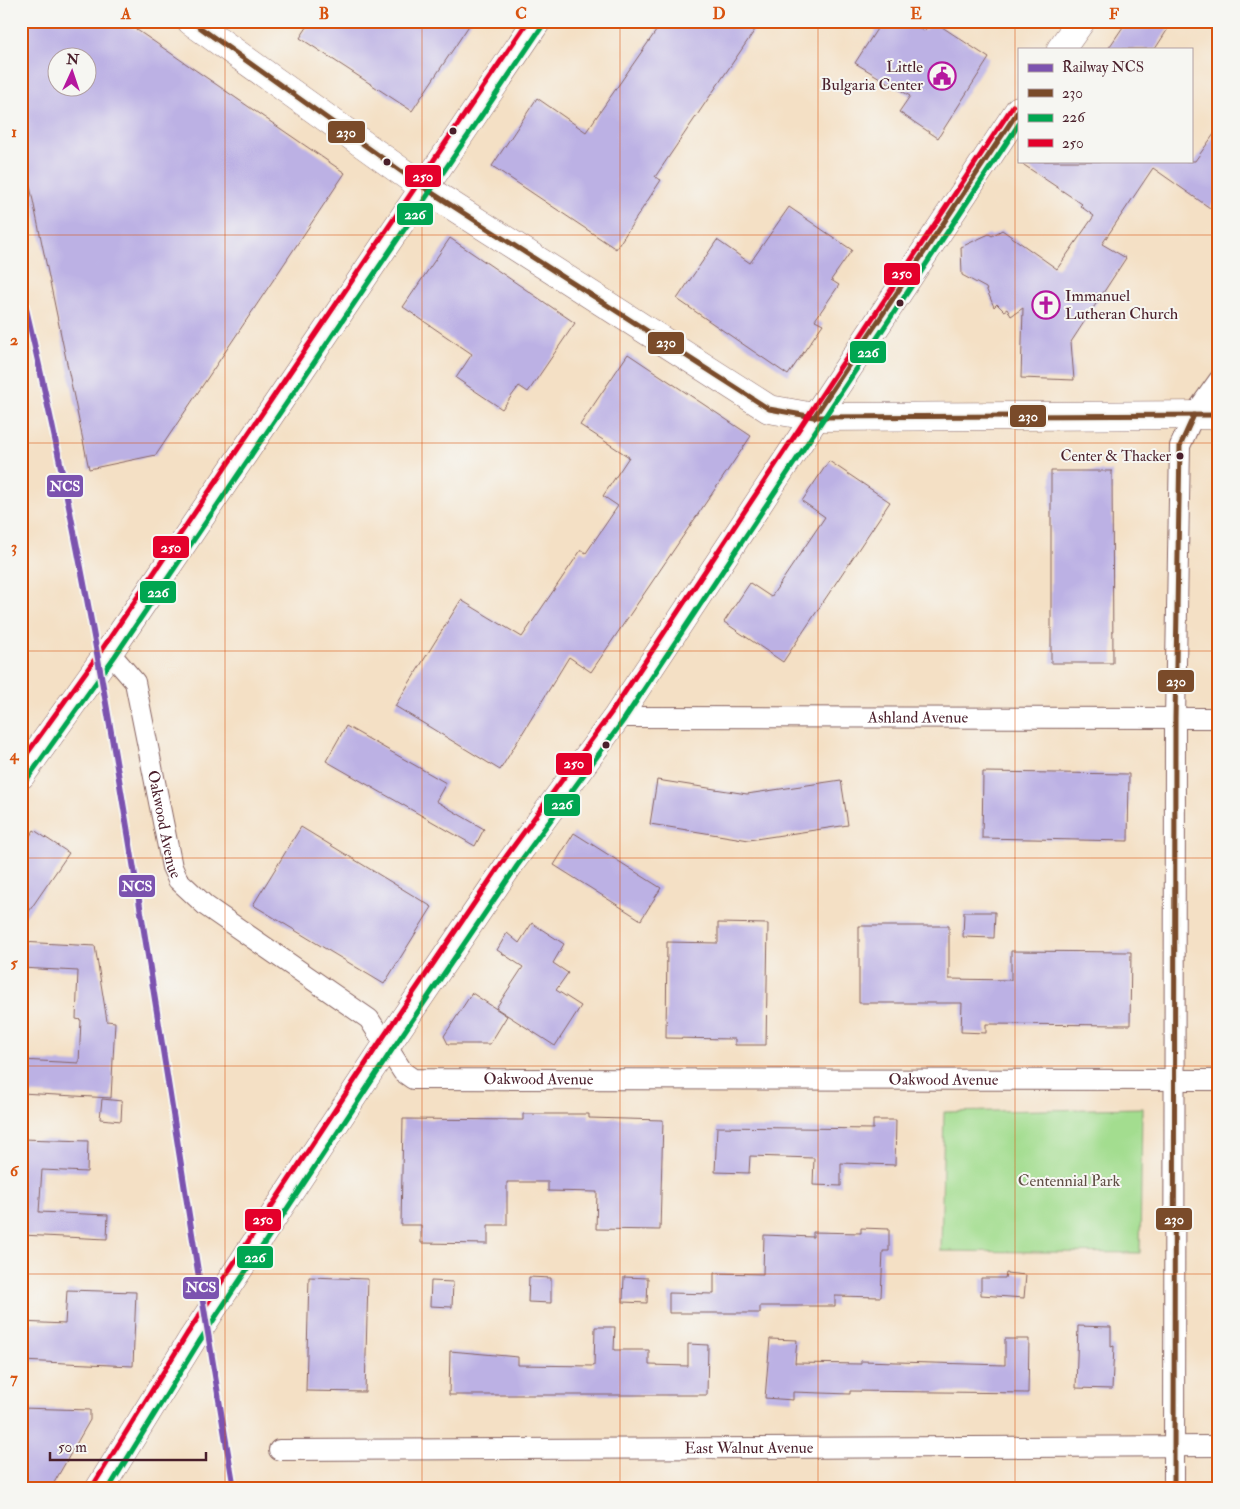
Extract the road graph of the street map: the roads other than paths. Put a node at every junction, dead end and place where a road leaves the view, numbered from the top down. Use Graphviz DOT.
graph roads {
  1 [pos="191,21"];
  2 [pos="537,21"];
  3 [pos="1080,21"];
  4 [pos="1062,48"];
  5 [pos="1018,111"];
  6 [pos="423,187"];
  7 [pos="1219,380"];
  8 [pos="1207,415"];
  9 [pos="814,417"];
  10 [pos="109,652"];
  11 [pos="617,717"];
  12 [pos="1174,718"];
  13 [pos="1219,718"];
  14 [pos="21,775"];
  15 [pos="386,1046"];
  16 [pos="1174,1080"];
  17 [pos="1219,1080"];
  18 [pos="1174,1446"];
  19 [pos="1219,1446"];
  20 [pos="279,1450"];
  21 [pos="100,1488"];
  22 [pos="1174,1488"];
  1 -- 6 [label="main road"];
  2 -- 6 [label="main road"];
  3 -- 4 [label="main road"];
  5 -- 9 [label="main road"];
  6 -- 9 [label="main road"];
  6 -- 10 [label="main road"];
  7 -- 8 [label="street"];
  8 -- 9 [label="main road"];
  8 -- 12 [label="street"];
  9 -- 11 [label="main road"];
  10 -- 14 [label="main road"];
  10 -- 15 [label="street, Oakwood Avenue"];
  11 -- 12 [label="street, Ashland Avenue"];
  11 -- 15 [label="main road"];
  12 -- 13 [label="street, Ashland Avenue"];
  12 -- 16 [label="street"];
  15 -- 16 [label="street, Oakwood Avenue"];
  15 -- 21 [label="main road"];
  16 -- 17 [label="street, Oakwood Avenue"];
  16 -- 18 [label="street"];
  18 -- 19 [label="street, East Walnut Avenue"];
  18 -- 20 [label="street, East Walnut Avenue"];
  18 -- 22 [label="street"];
}
